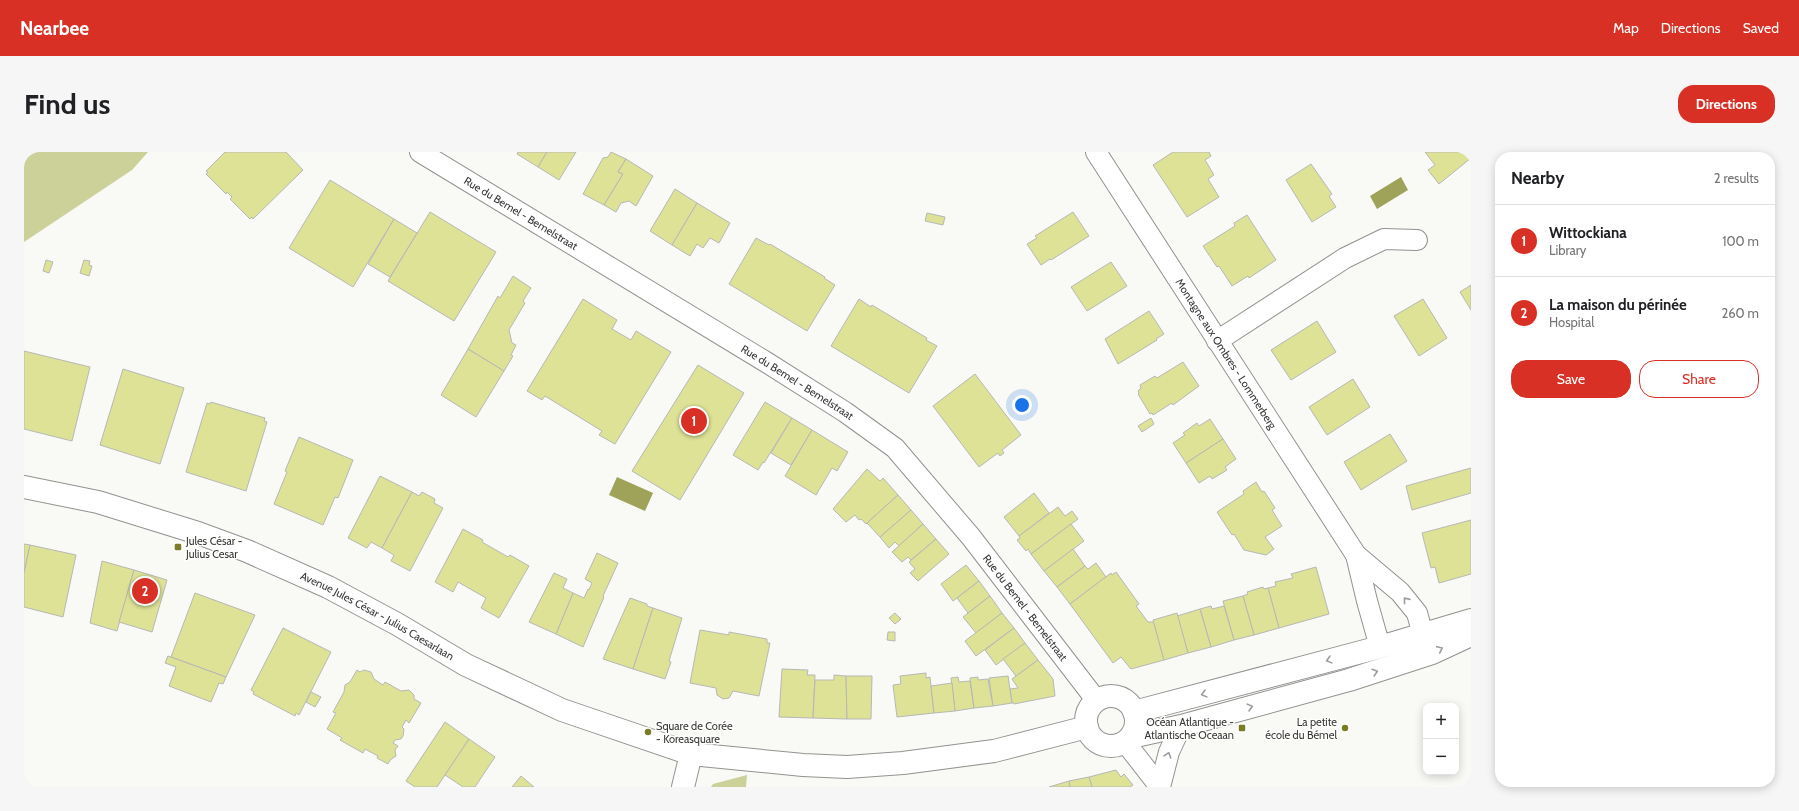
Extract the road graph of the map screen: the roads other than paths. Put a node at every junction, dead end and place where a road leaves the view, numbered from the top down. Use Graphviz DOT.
graph roads {
  1 [pos="420,152"];
  2 [pos="1096,152"];
  3 [pos="1418,240"];
  4 [pos="1217,340"];
  5 [pos="24,487"];
  6 [pos="1356,555"];
  7 [pos="1471,620"];
  8 [pos="1423,635"];
  9 [pos="1471,635"];
  10 [pos="1380,646"];
  11 [pos="1407,662"];
  12 [pos="1097,701"];
  13 [pos="1134,712"];
  14 [pos="1181,726"];
  15 [pos="1087,727"];
  16 [pos="1128,740"];
  17 [pos="690,754"];
  18 [pos="683,787"];
  19 [pos="1160,787"];
  1 -- 12 [label="street, Rue du Bemel - Bemelstraat"];
  2 -- 4 [label="street, Montagne aux Ombres - Lommerberg"];
  3 -- 4 [label="street"];
  4 -- 6 [label="street, Montagne aux Ombres - Lommerberg"];
  5 -- 17 [label="street, Avenue Jules César - Julius Caesarlaan"];
  8 -- 6 [label="street, Montagne aux Ombres - Lommerberg, one-way"];
  6 -- 10 [label="street, Montagne aux Ombres - Lommerberg"];
  7 -- 8 [label="street"];
  8 -- 10 [label="street"];
  8 -- 11 [label="street"];
  11 -- 9 [label="street, one-way"];
  10 -- 11 [label="street"];
  10 -- 13 [label="street, one-way"];
  14 -- 11 [label="street, one-way"];
  12 -- 13 [label="street"];
  12 -- 15 [label="street"];
  13 -- 16 [label="street"];
  14 -- 16 [label="street"];
  19 -- 14 [label="street, one-way"];
  15 -- 16 [label="street"];
  15 -- 17 [label="street, Avenue Jules César - Julius Caesarlaan"];
  16 -- 19 [label="street"];
  17 -- 18 [label="street"];
}
